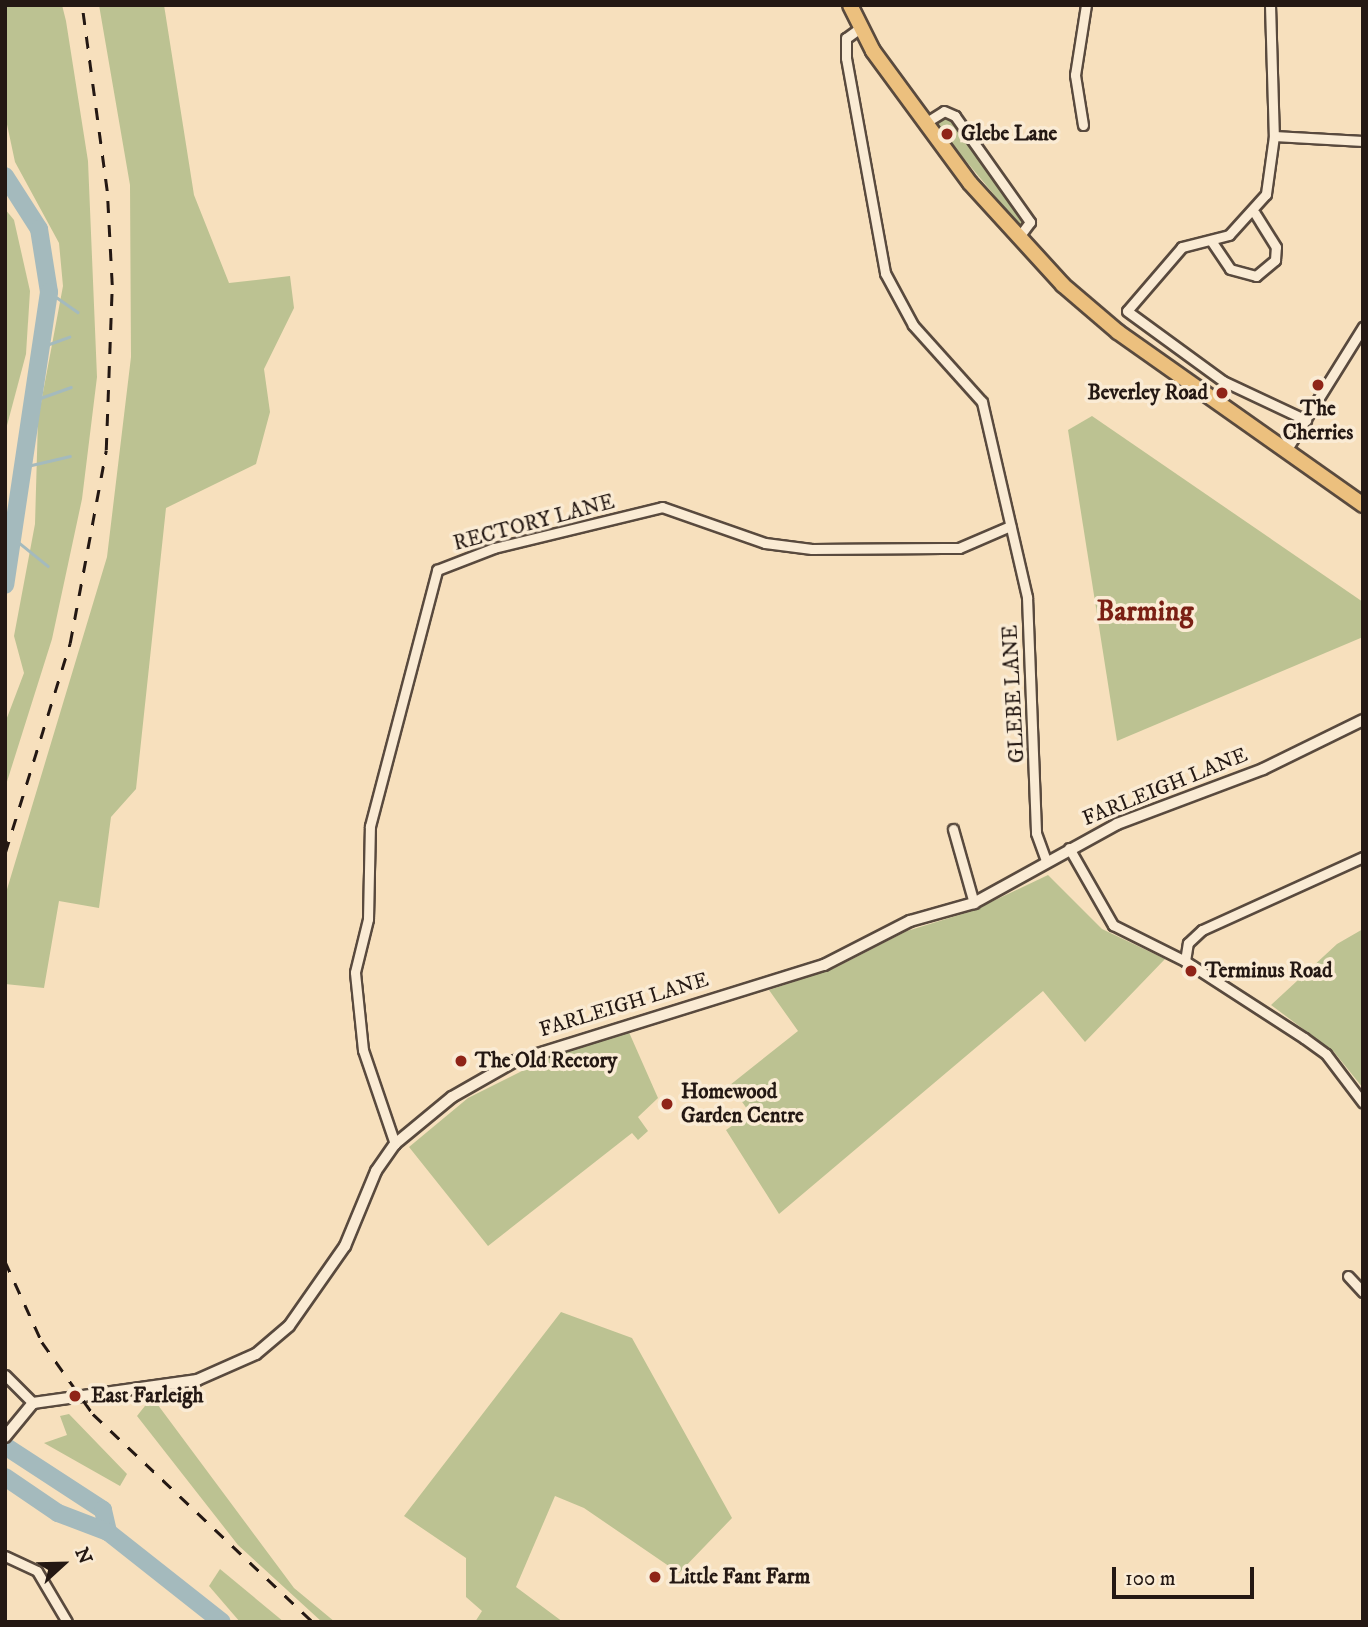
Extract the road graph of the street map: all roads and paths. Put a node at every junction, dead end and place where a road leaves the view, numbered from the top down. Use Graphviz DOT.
graph roads {
  1 [pos="850,5"];
  2 [pos="1086,5"];
  3 [pos="1270,5"];
  4 [pos="860,28"];
  5 [pos="925,123"];
  6 [pos="1083,125"];
  7 [pos="1274,136"];
  8 [pos="1363,141"];
  9 [pos="1255,213"];
  10 [pos="1018,238"];
  11 [pos="1212,242"];
  12 [pos="1363,327"];
  13 [pos="1306,420"];
  14 [pos="1287,449"];
  15 [pos="1363,505"];
  16 [pos="1010,526"];
  17 [pos="1363,720"];
  18 [pos="953,829"];
  19 [pos="1069,848"];
  20 [pos="1363,857"];
  21 [pos="1046,860"];
  22 [pos="974,902"];
  23 [pos="1185,961"];
  24 [pos="1363,1102"];
  25 [pos="395,1144"];
  26 [pos="1348,1276"];
  27 [pos="1361,1291"];
  28 [pos="1350,1296"];
  29 [pos="5,1375"];
  30 [pos="33,1403"];
  31 [pos="5,1437"];
  32 [pos="5,1556"];
  33 [pos="67,1622"];
  1 -- 4 [label="main road"];
  2 -- 6 [label="street"];
  3 -- 7 [label="street"];
  4 -- 5 [label="main road"];
  4 -- 16 [label="street, GLEBE LANE"];
  5 -- 10 [label="main road"];
  5 -- 10 [label="street"];
  7 -- 8 [label="street"];
  7 -- 9 [label="street"];
  9 -- 11 [label="street"];
  9 -- 11 [label="street"];
  10 -- 14 [label="main road"];
  11 -- 13 [label="street"];
  12 -- 13 [label="street"];
  13 -- 14 [label="street"];
  14 -- 15 [label="main road"];
  16 -- 21 [label="street, GLEBE LANE"];
  16 -- 25 [label="street, RECTORY LANE"];
  17 -- 19 [label="street, FARLEIGH LANE"];
  18 -- 22 [label="street"];
  19 -- 21 [label="street, FARLEIGH LANE"];
  19 -- 23 [label="street"];
  20 -- 23 [label="street"];
  21 -- 22 [label="street, FARLEIGH LANE"];
  22 -- 25 [label="street, FARLEIGH LANE"];
  23 -- 24 [label="street"];
  25 -- 30 [label="street, FARLEIGH LANE"];
  26 -- 27 [label="street"];
  27 -- 28 [label="street"];
  29 -- 30 [label="street"];
  30 -- 31 [label="street"];
  32 -- 33 [label="street"];
}
